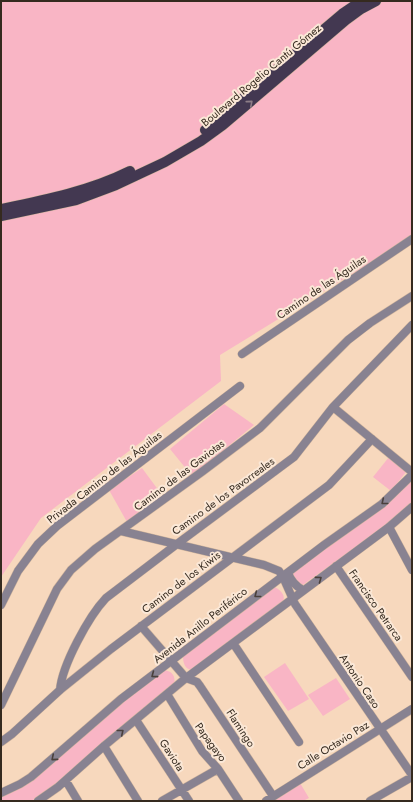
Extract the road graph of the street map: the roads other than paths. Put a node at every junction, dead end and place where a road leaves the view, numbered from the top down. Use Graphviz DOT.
graph roads {
  1 [pos="361,1"];
  2 [pos="376,1"];
  3 [pos="1,208"];
  4 [pos="1,216"];
  5 [pos="412,239"];
  6 [pos="412,296"];
  7 [pos="412,325"];
  8 [pos="242,354"];
  9 [pos="240,386"];
  10 [pos="333,407"];
  11 [pos="372,439"];
  12 [pos="412,475"];
  13 [pos="412,508"];
  14 [pos="389,527"];
  15 [pos="121,531"];
  16 [pos="176,544"];
  17 [pos="233,557"];
  18 [pos="336,566"];
  19 [pos="412,570"];
  20 [pos="286,575"];
  21 [pos="274,583"];
  22 [pos="303,590"];
  23 [pos="290,600"];
  24 [pos="1,605"];
  25 [pos="141,626"];
  26 [pos="233,643"];
  27 [pos="179,656"];
  28 [pos="169,664"];
  29 [pos="188,676"];
  30 [pos="412,677"];
  31 [pos="179,684"];
  32 [pos="60,690"];
  33 [pos="4,693"];
  34 [pos="167,694"];
  35 [pos="1,705"];
  36 [pos="412,709"];
  37 [pos="136,720"];
  38 [pos="380,729"];
  39 [pos="1,742"];
  40 [pos="299,742"];
  41 [pos="104,746"];
  42 [pos="218,769"];
  43 [pos="412,776"];
  44 [pos="66,781"];
  45 [pos="181,790"];
  46 [pos="1,793"];
  47 [pos="270,798"];
  48 [pos="38,801"];
  49 [pos="78,801"];
  50 [pos="138,801"];
  51 [pos="162,801"];
  52 [pos="189,801"];
  53 [pos="240,801"];
  54 [pos="370,801"];
  1 -- 3 [label="main road, Boulevard Rogelio Cantú Gómez"];
  4 -- 2 [label="main road, Boulevard Rogelio Cantú Gómez, one-way"];
  5 -- 8 [label="street, Camino de las Águilas"];
  6 -- 15 [label="street, Camino de las Gaviotas"];
  7 -- 10 [label="street, Camino de los Pavorreales"];
  9 -- 24 [label="street, Privada Camino de las Águilas"];
  10 -- 11 [label="street"];
  10 -- 16 [label="street, Camino de los Pavorreales"];
  11 -- 12 [label="street"];
  11 -- 17 [label="street, Camino de los Kiwis"];
  12 -- 20 [label="street, Avenida Anillo Periférico, one-way"];
  13 -- 14 [label="street"];
  14 -- 18 [label="street"];
  14 -- 19 [label="street"];
  15 -- 16 [label="street"];
  15 -- 33 [label="street, Camino de las Gaviotas"];
  16 -- 17 [label="street"];
  16 -- 32 [label="street, Camino de los Pavorreales"];
  17 -- 20 [label="street"];
  17 -- 25 [label="street, Camino de los Kiwis"];
  22 -- 18 [label="street, one-way"];
  18 -- 30 [label="street, Francisco Petrarca"];
  20 -- 21 [label="street, Avenida Anillo Periférico"];
  20 -- 22 [label="street"];
  20 -- 23 [label="street"];
  21 -- 23 [label="street"];
  21 -- 27 [label="street, Avenida Anillo Periférico, one-way"];
  22 -- 23 [label="street"];
  23 -- 26 [label="street"];
  23 -- 38 [label="street, Antonio Caso"];
  25 -- 28 [label="street"];
  25 -- 32 [label="street, Camino de los Kiwis"];
  26 -- 29 [label="street"];
  26 -- 40 [label="street"];
  27 -- 28 [label="street, Avenida Anillo Periférico"];
  27 -- 29 [label="street"];
  28 -- 29 [label="street"];
  28 -- 31 [label="street"];
  28 -- 46 [label="street, Avenida Anillo Periférico, one-way"];
  29 -- 31 [label="street"];
  29 -- 47 [label="street, Flamingo"];
  31 -- 34 [label="street"];
  32 -- 39 [label="street, Camino de los Kiwis"];
  33 -- 35 [label="street, Camino de las Gaviotas"];
  34 -- 37 [label="street"];
  34 -- 42 [label="street, Papagayo"];
  36 -- 38 [label="street, Calle Octavio Paz"];
  41 -- 37 [label="street, one-way"];
  37 -- 45 [label="street, Gaviota"];
  38 -- 43 [label="street, Antonio Caso"];
  38 -- 47 [label="street, Calle Octavio Paz"];
  41 -- 44 [label="street"];
  41 -- 50 [label="street"];
  42 -- 45 [label="street"];
  42 -- 53 [label="street, Papagayo"];
  43 -- 54 [label="street"];
  44 -- 48 [label="street"];
  44 -- 49 [label="street"];
  45 -- 51 [label="street"];
  45 -- 52 [label="street, Gaviota"];
}
